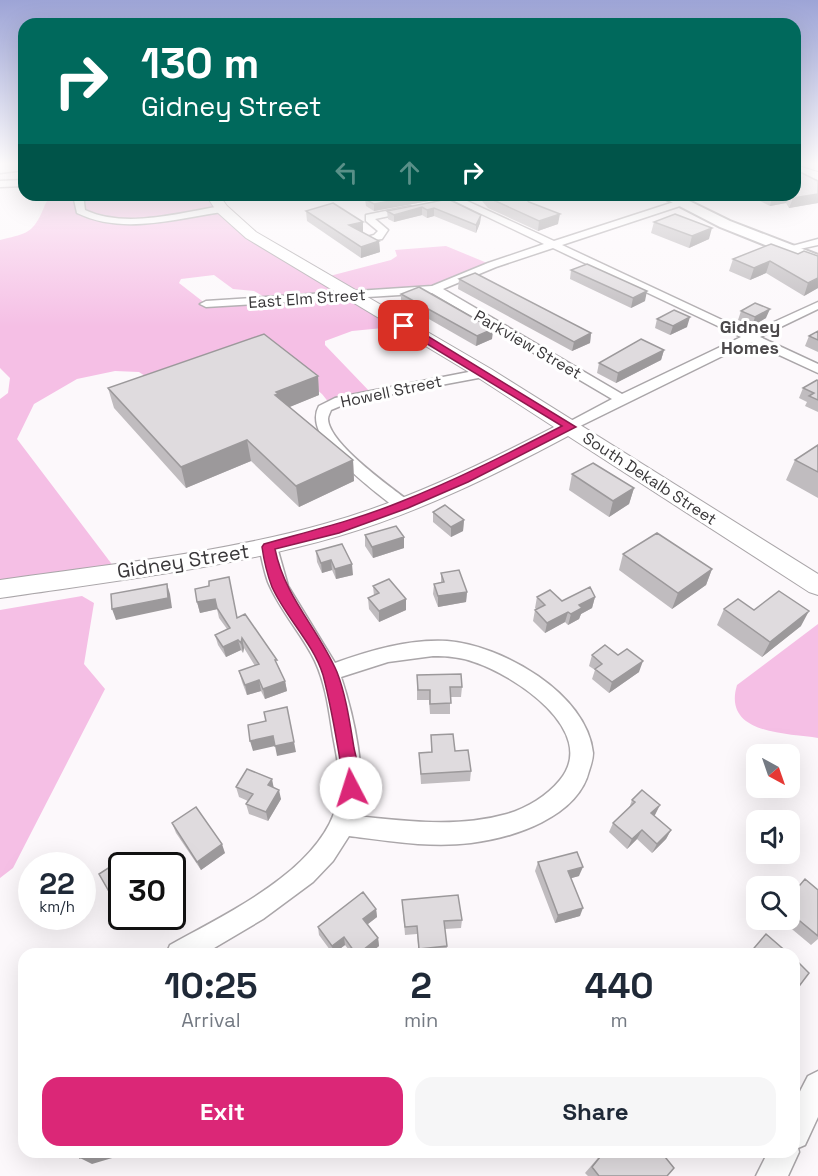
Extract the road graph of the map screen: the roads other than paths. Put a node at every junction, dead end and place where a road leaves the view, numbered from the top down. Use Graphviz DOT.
graph roads {
  1 [pos="91,217"];
  2 [pos="153,217"];
  3 [pos="232,217"];
  4 [pos="370,217"];
  5 [pos="489,217"];
  6 [pos="637,217"];
  7 [pos="712,217"];
  8 [pos="371,239"];
  9 [pos="818,242"];
  10 [pos="552,244"];
  11 [pos="786,249"];
  12 [pos="818,261"];
  13 [pos="434,289"];
  14 [pos="351,295"];
  15 [pos="206,304"];
  16 [pos="818,305"];
  17 [pos="750,338"];
  18 [pos="818,369"];
  19 [pos="484,373"];
  20 [pos="622,399"];
  21 [pos="570,427"];
  22 [pos="404,506"];
  23 [pos="268,547"];
  24 [pos="818,586"];
  25 [pos="0,589"];
  26 [pos="330,673"];
  27 [pos="342,825"];
  28 [pos="189,948"];
  29 [pos="818,1086"];
  30 [pos="800,1122"];
  31 [pos="781,1158"];
  32 [pos="772,1176"];
  1 -- 2 [label="street"];
  3 -- 14 [label="main road, South Dekalb Street"];
  4 -- 8 [label="street"];
  5 -- 10 [label="street"];
  6 -- 10 [label="street, East Elm Street"];
  7 -- 11 [label="main road"];
  9 -- 11 [label="street"];
  10 -- 13 [label="street, East Elm Street"];
  10 -- 17 [label="street"];
  11 -- 12 [label="main road"];
  13 -- 14 [label="street, East Elm Street"];
  13 -- 20 [label="street, Parkview Street"];
  14 -- 15 [label="street, East Elm Street"];
  14 -- 19 [label="main road, South Dekalb Street"];
  16 -- 17 [label="street, Gidney Street"];
  17 -- 18 [label="street"];
  17 -- 20 [label="street, Gidney Street"];
  19 -- 21 [label="main road, South Dekalb Street"];
  19 -- 22 [label="street, Howell Street"];
  20 -- 21 [label="street, Gidney Street"];
  21 -- 22 [label="main road, Gidney Street"];
  21 -- 24 [label="main road, South Dekalb Street"];
  22 -- 23 [label="main road, Gidney Street"];
  23 -- 25 [label="main road, Gidney Street"];
  23 -- 26 [label="street"];
  26 -- 27 [label="street"];
  26 -- 27 [label="street"];
  27 -- 28 [label="street"];
  29 -- 30 [label="street"];
  31 -- 32 [label="street"];
}
